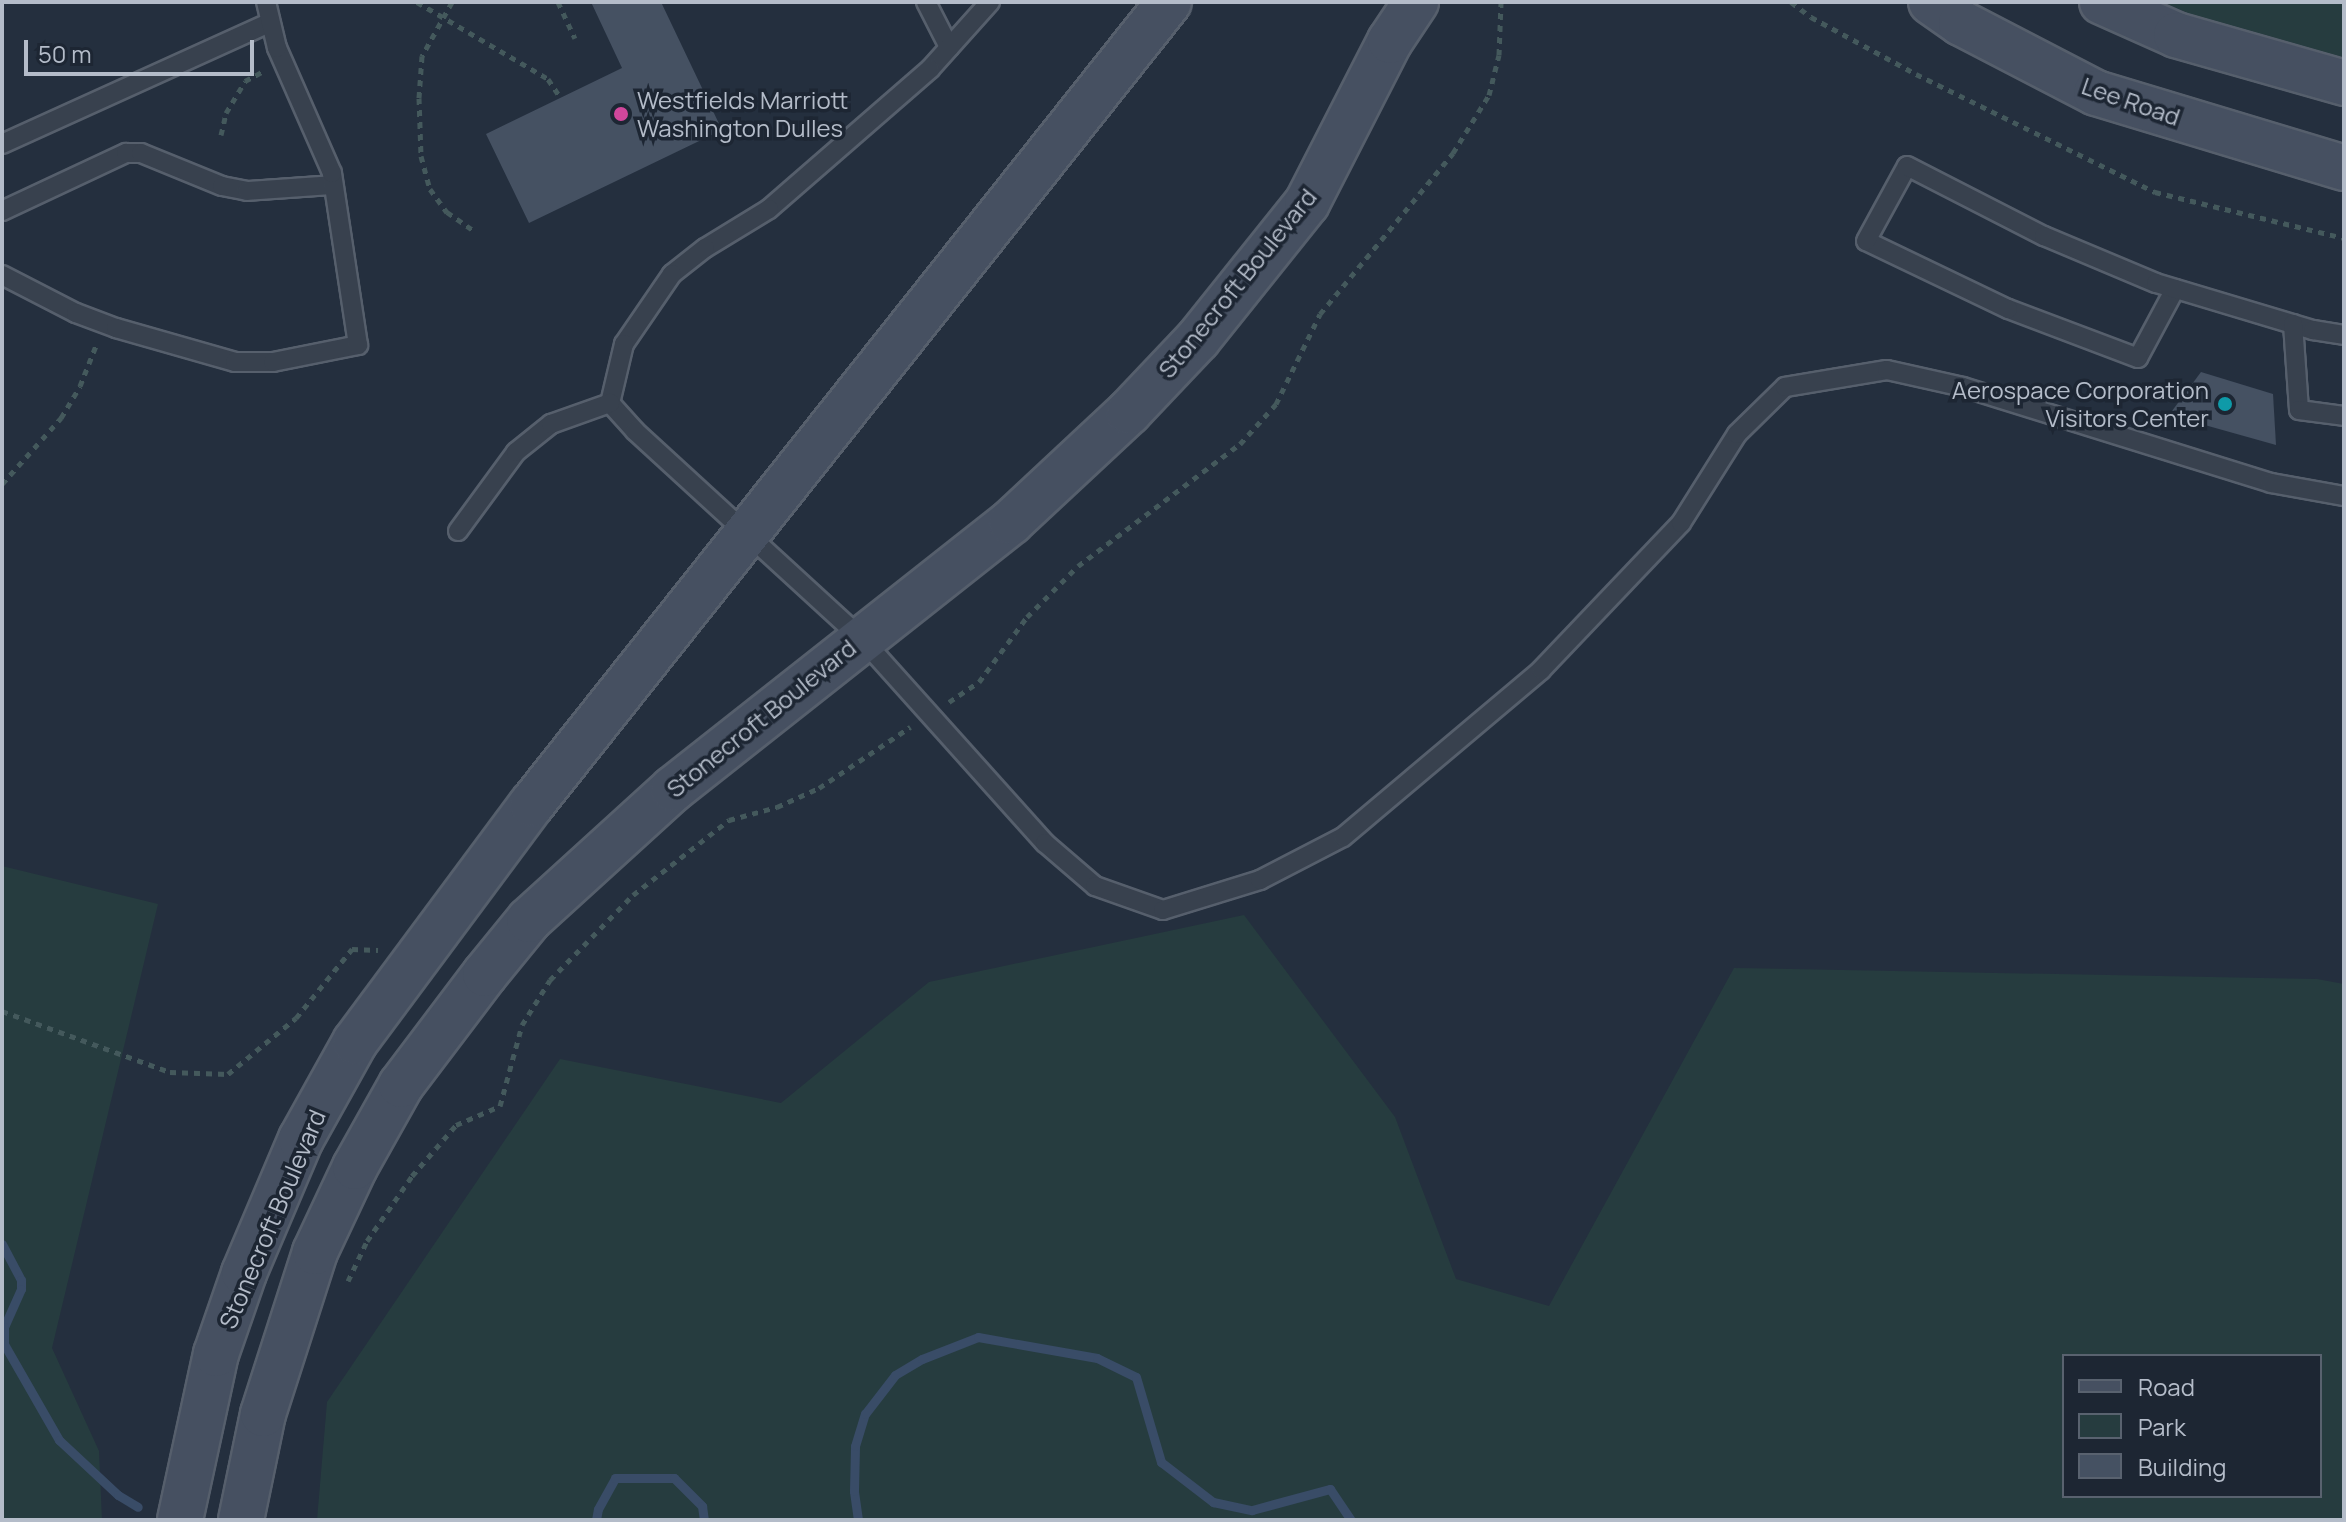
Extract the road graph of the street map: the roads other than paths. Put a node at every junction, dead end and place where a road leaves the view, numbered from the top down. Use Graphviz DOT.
graph roads {
  1 [pos="266,2"];
  2 [pos="926,2"];
  3 [pos="990,2"];
  4 [pos="1169,2"];
  5 [pos="1416,2"];
  6 [pos="1931,2"];
  7 [pos="2102,2"];
  8 [pos="269,23"];
  9 [pos="949,47"];
  10 [pos="2344,83"];
  11 [pos="2,144"];
  12 [pos="2344,168"];
  13 [pos="333,185"];
  14 [pos="2,211"];
  15 [pos="2,275"];
  16 [pos="2175,289"];
  17 [pos="2293,324"];
  18 [pos="2344,335"];
  19 [pos="610,403"];
  20 [pos="2344,416"];
  21 [pos="2344,496"];
  22 [pos="458,531"];
  23 [pos="750,533"];
  24 [pos="861,638"];
  25 [pos="180,1520"];
  26 [pos="241,1520"];
  1 -- 8 [label="lane"];
  2 -- 9 [label="lane"];
  3 -- 9 [label="lane"];
  4 -- 23 [label="main road, Stonecroft Boulevard"];
  5 -- 24 [label="main road, Stonecroft Boulevard"];
  6 -- 12 [label="main road, Lee Road"];
  7 -- 10 [label="main road"];
  8 -- 11 [label="lane"];
  8 -- 13 [label="lane"];
  9 -- 19 [label="lane"];
  13 -- 14 [label="lane"];
  13 -- 15 [label="lane"];
  16 -- 16 [label="lane"];
  16 -- 17 [label="lane"];
  17 -- 18 [label="lane"];
  17 -- 20 [label="lane"];
  19 -- 22 [label="lane"];
  19 -- 23 [label="lane"];
  21 -- 24 [label="lane"];
  23 -- 24 [label="lane"];
  23 -- 25 [label="main road, Stonecroft Boulevard"];
  24 -- 26 [label="main road, Stonecroft Boulevard"];
}
